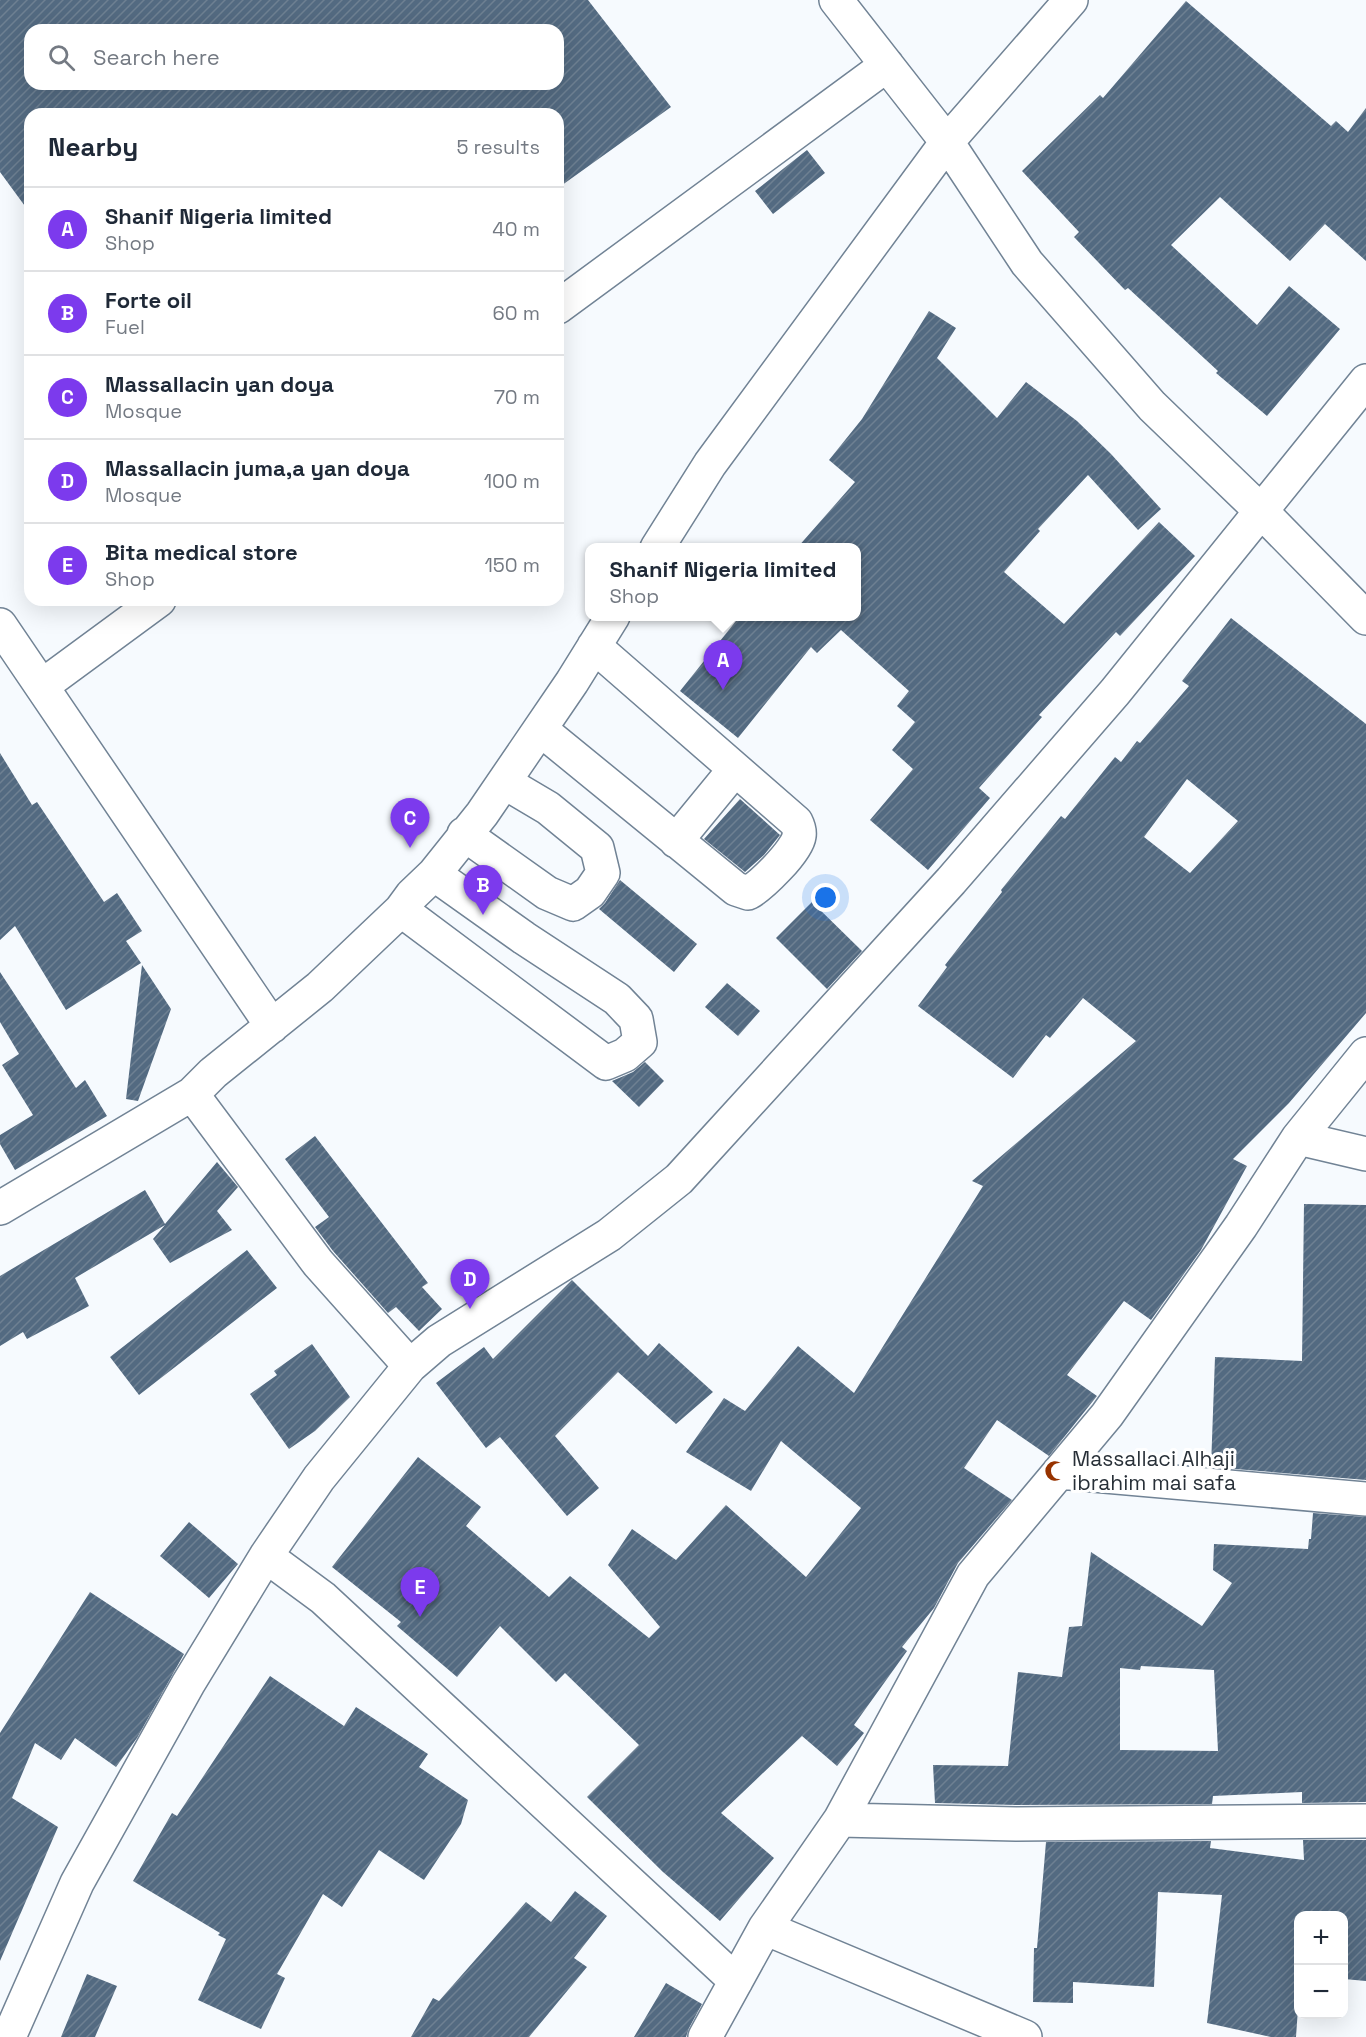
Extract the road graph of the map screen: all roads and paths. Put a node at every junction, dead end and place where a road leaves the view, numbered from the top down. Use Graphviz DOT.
graph roads {
  1 [pos="837,0"];
  2 [pos="1071,0"];
  3 [pos="887,65"];
  4 [pos="947,142"];
  5 [pos="564,303"];
  6 [pos="1366,381"];
  7 [pos="1262,512"];
  8 [pos="660,543"];
  9 [pos="151,606"];
  10 [pos="1366,618"];
  11 [pos="610,621"];
  12 [pos="0,624"];
  13 [pos="594,646"];
  14 [pos="42,686"];
  15 [pos="540,729"];
  16 [pos="735,769"];
  17 [pos="504,783"];
  18 [pos="464,834"];
  19 [pos="676,841"];
  20 [pos="434,874"];
  21 [pos="401,910"];
  22 [pos="272,1026"];
  23 [pos="1366,1054"];
  24 [pos="192,1095"];
  25 [pos="1298,1137"];
  26 [pos="1366,1154"];
  27 [pos="0,1208"];
  28 [pos="410,1366"];
  29 [pos="1059,1472"];
  30 [pos="1366,1499"];
  31 [pos="266,1557"];
  32 [pos="840,1820"];
  33 [pos="1365,1821"];
  34 [pos="765,1928"];
  35 [pos="736,1981"];
  36 [pos="9,2037"];
  37 [pos="705,2037"];
  38 [pos="1025,2037"];
  1 -- 3 [label="street"];
  2 -- 4 [label="street"];
  3 -- 4 [label="street"];
  3 -- 5 [label="street"];
  4 -- 7 [label="street"];
  4 -- 8 [label="street"];
  6 -- 7 [label="street"];
  7 -- 10 [label="street"];
  7 -- 28 [label="street"];
  9 -- 14 [label="street"];
  11 -- 13 [label="street"];
  12 -- 14 [label="street"];
  13 -- 15 [label="street"];
  13 -- 16 [label="street"];
  14 -- 22 [label="street"];
  15 -- 17 [label="street"];
  15 -- 19 [label="street"];
  16 -- 19 [label="street"];
  16 -- 19 [label="street"];
  17 -- 18 [label="street"];
  17 -- 18 [label="street"];
  18 -- 20 [label="street"];
  20 -- 21 [label="street"];
  20 -- 21 [label="street"];
  21 -- 22 [label="street"];
  22 -- 24 [label="street"];
  23 -- 25 [label="street"];
  24 -- 27 [label="street"];
  24 -- 28 [label="street"];
  25 -- 26 [label="street"];
  25 -- 29 [label="street"];
  28 -- 31 [label="street"];
  29 -- 30 [label="street"];
  29 -- 32 [label="street"];
  31 -- 35 [label="street"];
  31 -- 36 [label="street"];
  32 -- 33 [label="street"];
  32 -- 34 [label="street"];
  34 -- 35 [label="street"];
  34 -- 38 [label="street"];
  35 -- 37 [label="street"];
}
